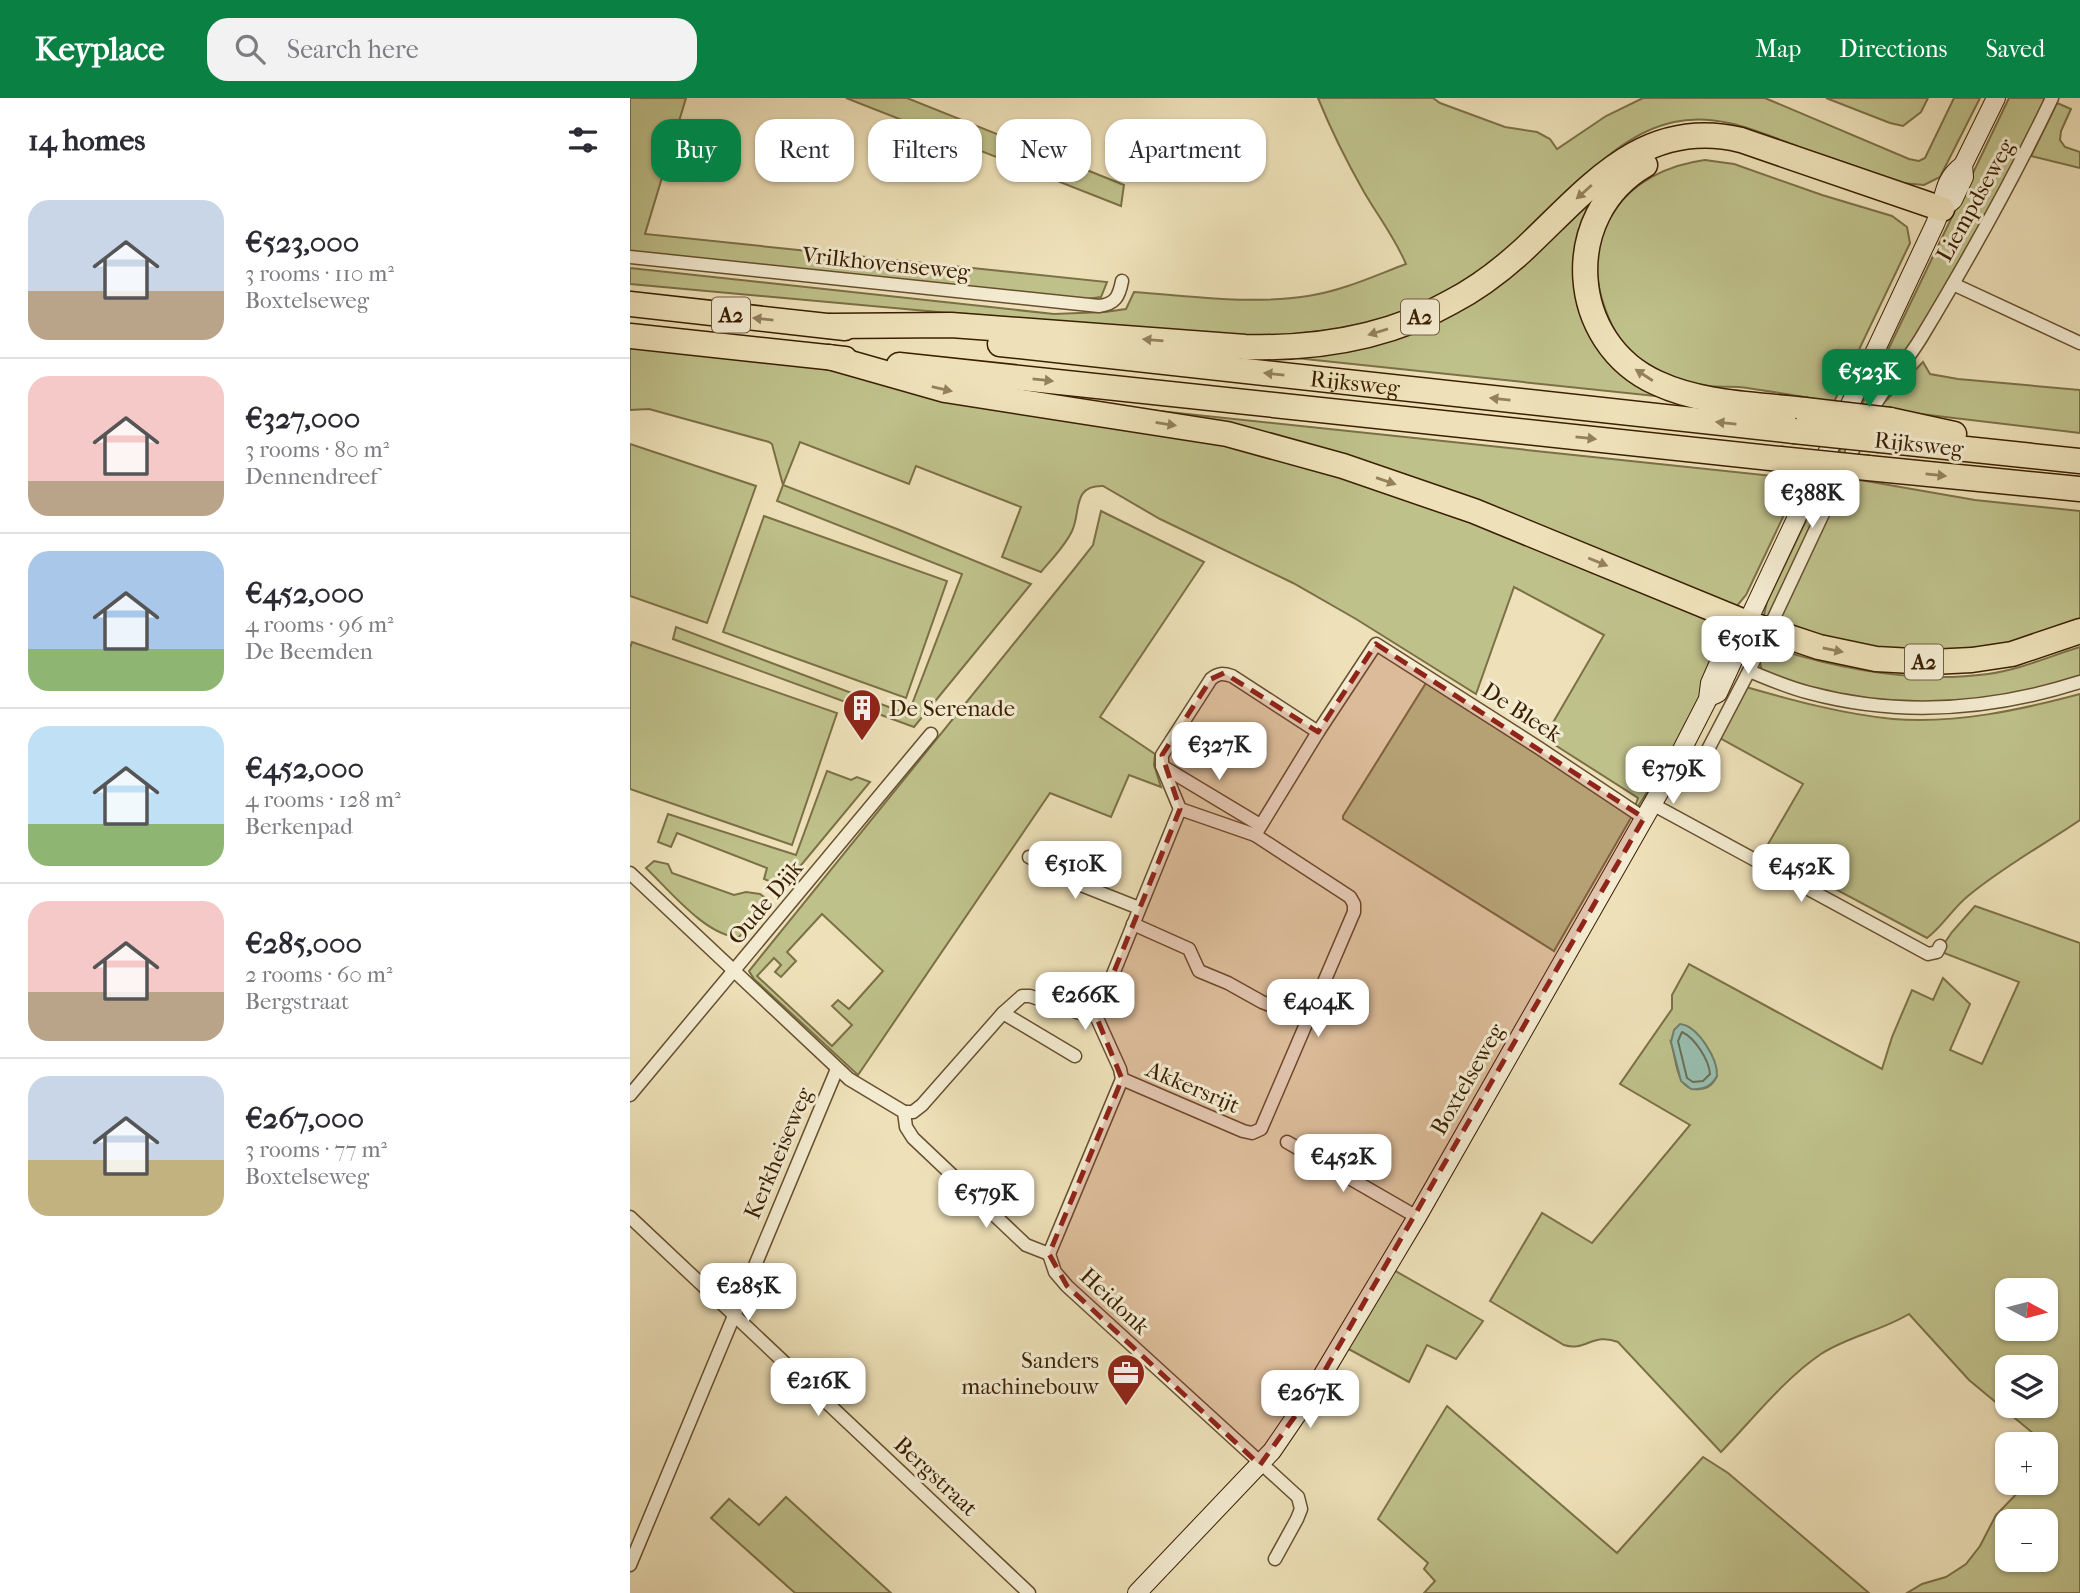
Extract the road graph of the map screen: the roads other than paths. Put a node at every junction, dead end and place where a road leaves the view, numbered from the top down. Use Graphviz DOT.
graph roads {
  1 [pos="1996,98"];
  2 [pos="2052,98"];
  3 [pos="1938,216"];
  4 [pos="630,257"];
  5 [pos="1122,281"];
  6 [pos="1953,284"];
  7 [pos="630,304"];
  8 [pos="831,326"];
  9 [pos="630,336"];
  10 [pos="2080,342"];
  11 [pos="829,357"];
  12 [pos="1799,420"];
  13 [pos="2079,461"];
  14 [pos="2080,489"];
  15 [pos="1757,627"];
  16 [pos="2080,631"];
  17 [pos="1749,671"];
  18 [pos="2080,682"];
  19 [pos="1318,732"];
  20 [pos="931,734"];
  21 [pos="1162,766"];
  22 [pos="1669,775"];
  23 [pos="1180,809"];
  24 [pos="1648,811"];
  25 [pos="1257,830"];
  26 [pos="1029,857"];
  27 [pos="630,873"];
  28 [pos="1139,908"];
  29 [pos="1133,924"];
  30 [pos="1940,946"];
  31 [pos="734,972"];
  32 [pos="1003,1013"];
  33 [pos="1096,1016"];
  34 [pos="1308,1020"];
  35 [pos="1075,1056"];
  36 [pos="836,1069"];
  37 [pos="1122,1079"];
  38 [pos="630,1096"];
  39 [pos="904,1112"];
  40 [pos="1287,1142"];
  41 [pos="630,1217"];
  42 [pos="1417,1217"];
  43 [pos="1049,1254"];
  44 [pos="734,1315"];
  45 [pos="1260,1465"];
  46 [pos="1275,1559"];
  47 [pos="630,1565"];
  48 [pos="1029,1593"];
  49 [pos="1137,1593"];
  1 -- 3 [label="street, Boxtelseweg"];
  2 -- 6 [label="street, Liempdseweg"];
  3 -- 8 [label="highway, A2, one-way"];
  12 -- 3 [label="highway, A2, one-way"];
  3 -- 15 [label="street, Boxtelseweg"];
  4 -- 5 [label="street, Vrilkhovenseweg"];
  6 -- 10 [label="street"];
  6 -- 15 [label="street, Boxtelseweg"];
  8 -- 7 [label="highway, Rijksweg / A2, one-way"];
  12 -- 8 [label="highway, Rijksweg / A2, one-way"];
  9 -- 11 [label="highway, Rijksweg / A2"];
  11 -- 14 [label="highway, Rijksweg / A2, one-way, bridge"];
  11 -- 15 [label="highway, A2, one-way"];
  12 -- 13 [label="highway, Rijksweg / A2, bridge"];
  15 -- 16 [label="highway, A2, one-way"];
  15 -- 17 [label="street, Boxtelseweg"];
  15 -- 22 [label="street, Boxtelseweg"];
  17 -- 18 [label="street"];
  17 -- 22 [label="street, Boxtelseweg"];
  19 -- 21 [label="street"];
  19 -- 24 [label="street, De Bleek"];
  19 -- 25 [label="street"];
  20 -- 31 [label="street, Oude Dijk"];
  21 -- 23 [label="street"];
  21 -- 25 [label="street"];
  22 -- 24 [label="street, Boxtelseweg"];
  23 -- 25 [label="street"];
  23 -- 28 [label="street"];
  24 -- 30 [label="street, De Bleek"];
  24 -- 42 [label="street, Boxtelseweg"];
  25 -- 34 [label="street, Akkersrijt"];
  26 -- 28 [label="street"];
  27 -- 31 [label="street"];
  28 -- 29 [label="street"];
  29 -- 33 [label="street"];
  29 -- 34 [label="street"];
  31 -- 36 [label="street"];
  31 -- 38 [label="street, Oude Dijk"];
  32 -- 33 [label="street"];
  32 -- 35 [label="street"];
  32 -- 39 [label="street"];
  33 -- 37 [label="street"];
  34 -- 37 [label="street, Akkersrijt"];
  36 -- 39 [label="street"];
  36 -- 44 [label="street, Kerkheiseweg"];
  37 -- 43 [label="street"];
  39 -- 43 [label="street"];
  40 -- 42 [label="street"];
  41 -- 44 [label="street, Bergstraat"];
  42 -- 45 [label="street, Boxtelseweg"];
  43 -- 45 [label="street, Heidonk"];
  44 -- 47 [label="street, Kerkheiseweg"];
  44 -- 48 [label="street, Bergstraat"];
  45 -- 46 [label="street, Heidonk"];
  45 -- 49 [label="street, Boxtelseweg"];
}
